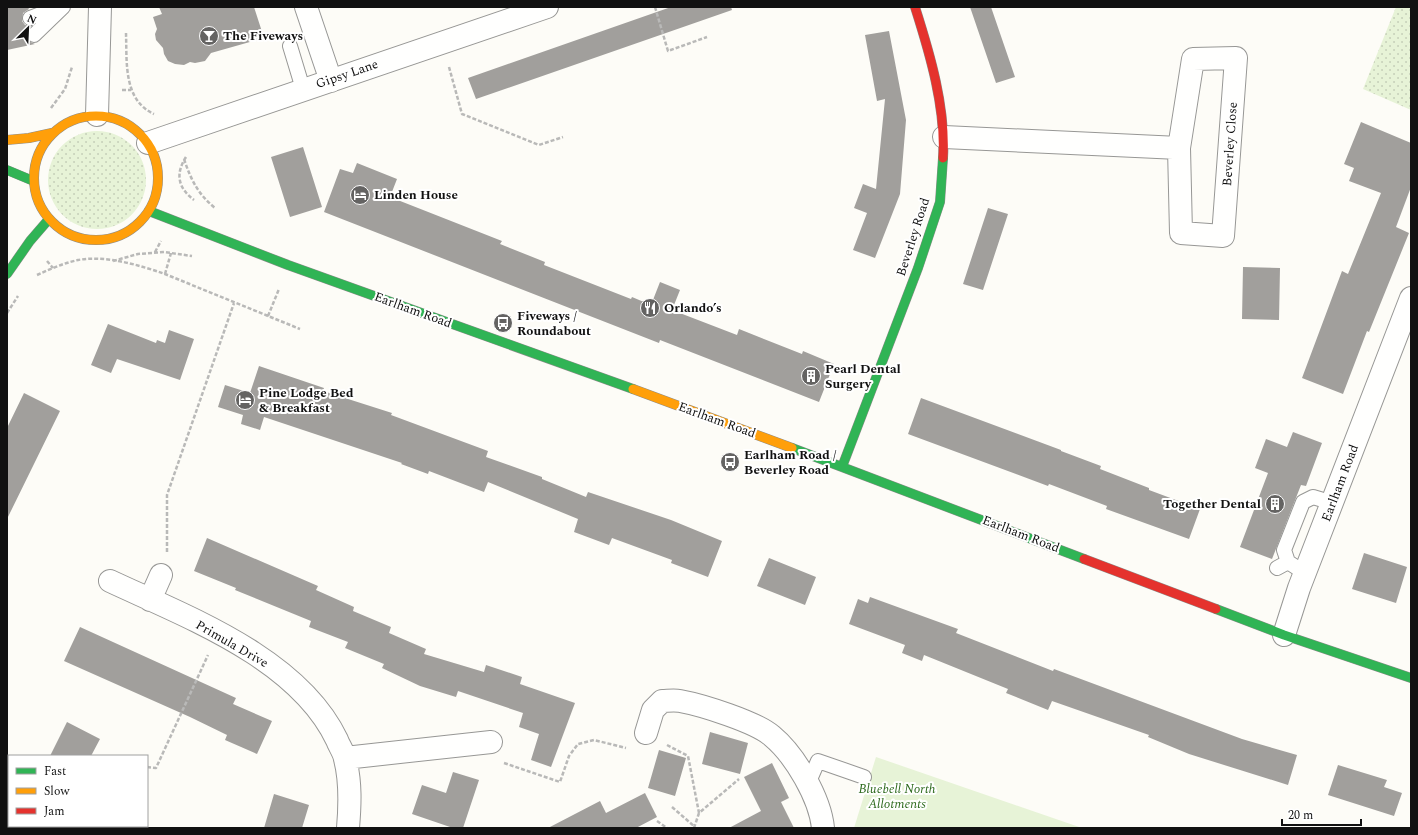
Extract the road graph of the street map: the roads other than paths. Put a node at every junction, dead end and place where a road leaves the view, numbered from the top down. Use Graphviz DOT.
graph roads {
  1 [pos="59,7"];
  2 [pos="63,7"];
  3 [pos="100,7"];
  4 [pos="306,7"];
  5 [pos="547,7"];
  6 [pos="915,7"];
  7 [pos="496,15"];
  8 [pos="30,18"];
  9 [pos="34,35"];
  10 [pos="290,46"];
  11 [pos="331,80"];
  12 [pos="303,89"];
  13 [pos="97,115"];
  14 [pos="52,133"];
  15 [pos="944,137"];
  16 [pos="7,140"];
  17 [pos="148,143"];
  18 [pos="1179,148"];
  19 [pos="7,170"];
  20 [pos="31,180"];
  21 [pos="149,211"];
  22 [pos="49,218"];
  23 [pos="7,274"];
  24 [pos="1411,298"];
  25 [pos="842,467"];
  26 [pos="161,575"];
  27 [pos="110,581"];
  28 [pos="150,600"];
  29 [pos="1284,635"];
  30 [pos="1411,678"];
  31 [pos="646,733"];
  32 [pos="491,742"];
  33 [pos="345,758"];
  34 [pos="864,777"];
  35 [pos="808,784"];
  36 [pos="348,828"];
  37 [pos="823,828"];
  1 -- 8 [label="lane"];
  2 -- 9 [label="lane"];
  3 -- 13 [label="street"];
  4 -- 11 [label="street"];
  5 -- 7 [label="street, Gipsy Lane"];
  6 -- 15 [label="main road, Beverley Road"];
  7 -- 11 [label="street, Gipsy Lane"];
  10 -- 12 [label="lane"];
  11 -- 12 [label="street, Gipsy Lane"];
  12 -- 17 [label="street, Gipsy Lane"];
  13 -- 14 [label="main road"];
  13 -- 17 [label="main road"];
  14 -- 16 [label="main road"];
  14 -- 20 [label="main road"];
  15 -- 18 [label="street"];
  15 -- 25 [label="main road, Beverley Road"];
  17 -- 21 [label="main road"];
  18 -- 18 [label="street, Beverley Close"];
  19 -- 20 [label="main road"];
  20 -- 22 [label="main road"];
  21 -- 22 [label="main road"];
  21 -- 25 [label="main road, Earlham Road"];
  22 -- 23 [label="main road"];
  24 -- 29 [label="street, Earlham Road"];
  25 -- 29 [label="main road, Earlham Road"];
  26 -- 28 [label="street"];
  27 -- 28 [label="street, Primula Drive"];
  28 -- 33 [label="street, Primula Drive"];
  29 -- 30 [label="main road, Earlham Road"];
  31 -- 35 [label="street"];
  32 -- 33 [label="street"];
  33 -- 36 [label="street, Primula Drive"];
  34 -- 35 [label="lane"];
  35 -- 37 [label="street"];
}
